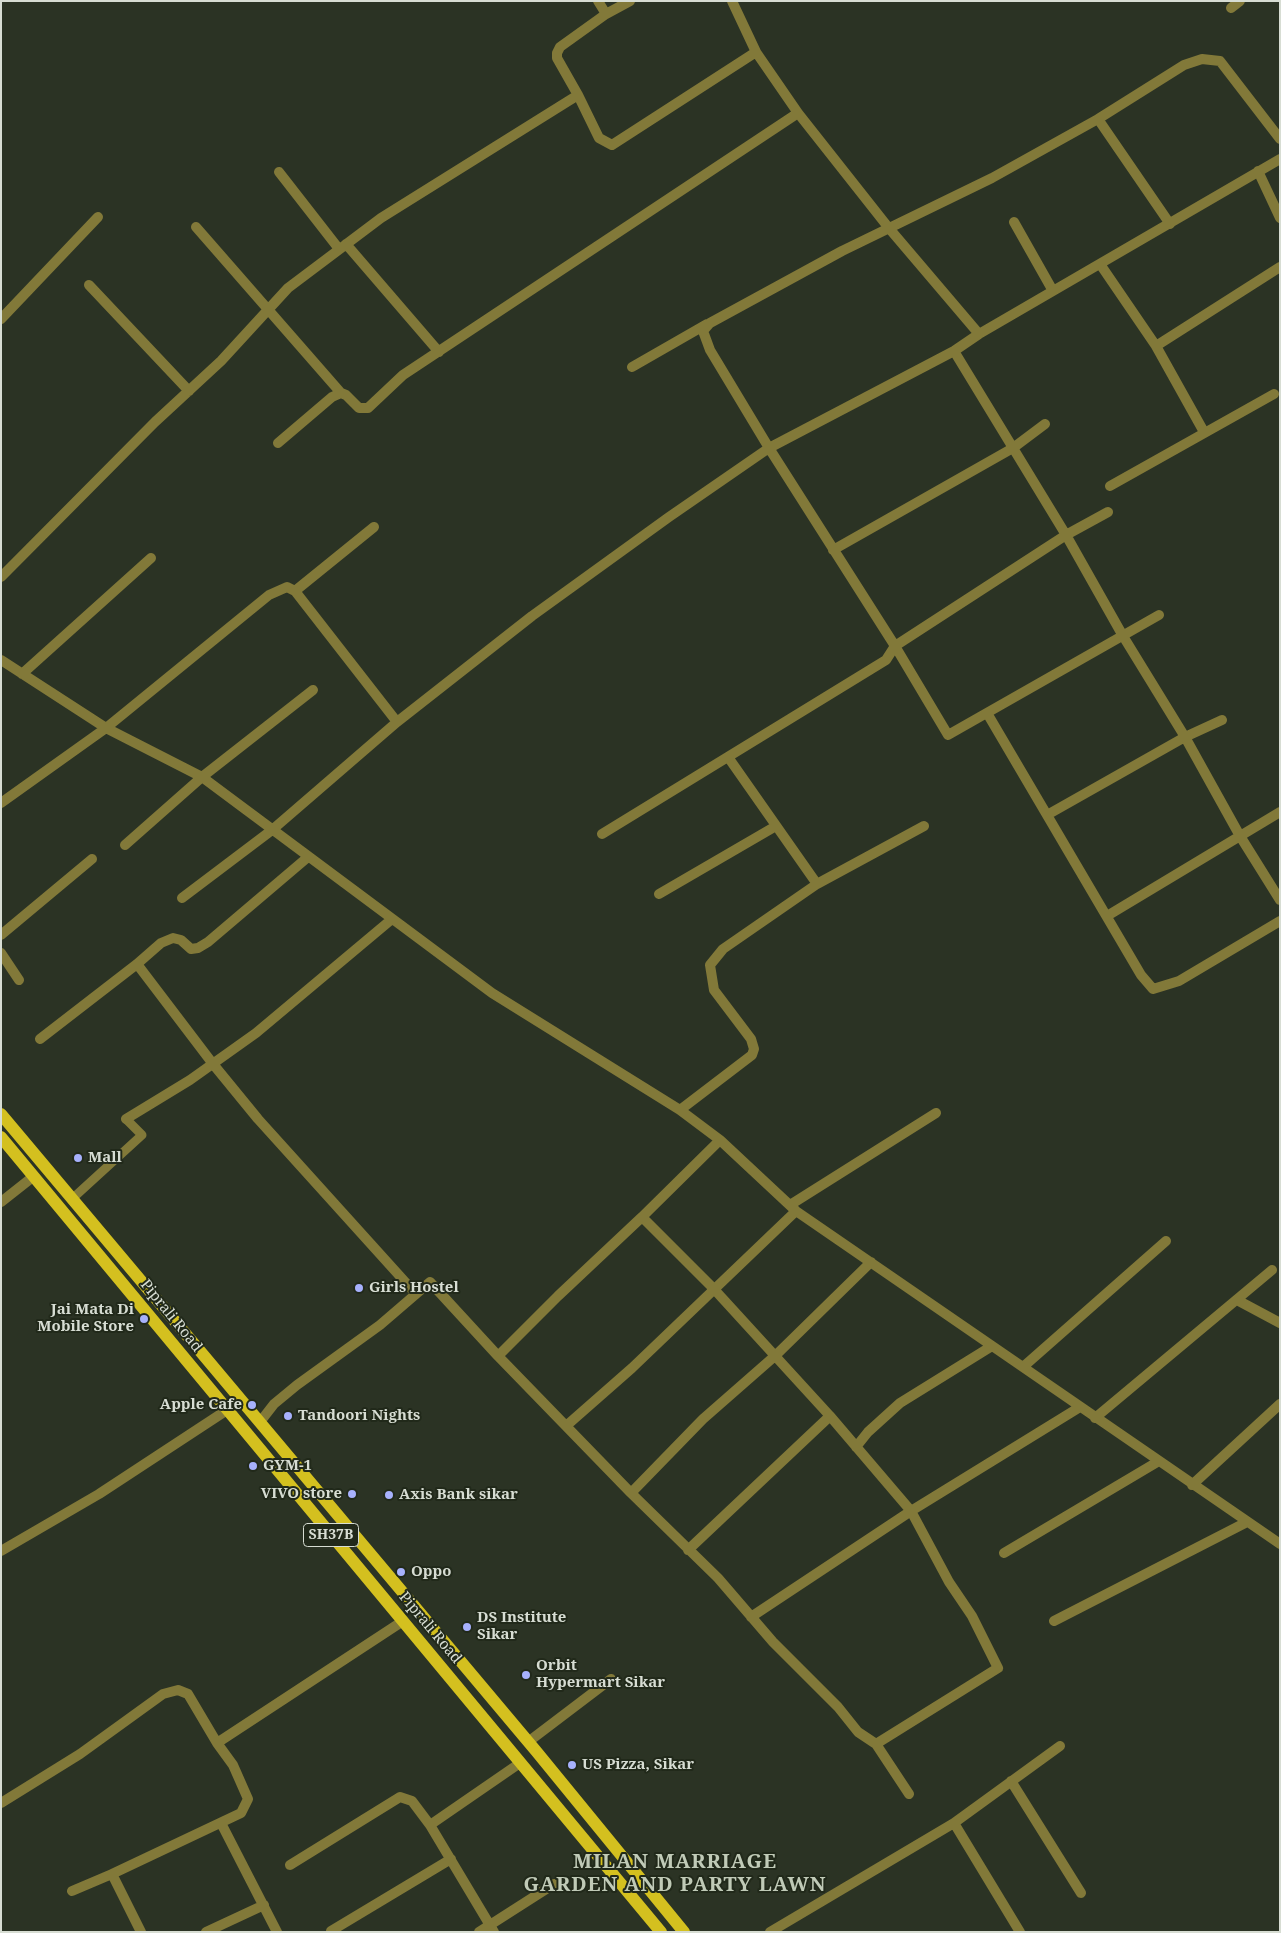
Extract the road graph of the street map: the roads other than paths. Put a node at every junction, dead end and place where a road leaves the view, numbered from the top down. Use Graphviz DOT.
graph roads {
  1 [pos="598,1"];
  2 [pos="630,1"];
  3 [pos="732,1"];
  4 [pos="606,14"];
  5 [pos="756,52"];
  6 [pos="578,95"];
  7 [pos="798,114"];
  8 [pos="1098,119"];
  9 [pos="1280,139"];
  10 [pos="1280,158"];
  11 [pos="1258,171"];
  12 [pos="279,172"];
  13 [pos="98,217"];
  14 [pos="1280,218"];
  15 [pos="1014,222"];
  16 [pos="1170,224"];
  17 [pos="196,228"];
  18 [pos="888,228"];
  19 [pos="343,247"];
  20 [pos="1100,264"];
  21 [pos="1280,267"];
  22 [pos="89,285"];
  23 [pos="1053,291"];
  24 [pos="268,309"];
  25 [pos="1,319"];
  26 [pos="710,322"];
  27 [pos="979,334"];
  28 [pos="1156,346"];
  29 [pos="954,351"];
  30 [pos="439,352"];
  31 [pos="632,367"];
  32 [pos="188,391"];
  33 [pos="341,393"];
  34 [pos="1274,394"];
  35 [pos="1045,424"];
  36 [pos="1204,432"];
  37 [pos="278,443"];
  38 [pos="769,448"];
  39 [pos="1013,448"];
  40 [pos="1110,486"];
  41 [pos="1108,512"];
  42 [pos="374,526"];
  43 [pos="1066,535"];
  44 [pos="833,550"];
  45 [pos="151,558"];
  46 [pos="1,577"];
  47 [pos="295,591"];
  48 [pos="1159,615"];
  49 [pos="1123,636"];
  50 [pos="895,646"];
  51 [pos="2,662"];
  52 [pos="22,674"];
  53 [pos="313,690"];
  54 [pos="988,713"];
  55 [pos="1222,720"];
  56 [pos="397,722"];
  57 [pos="106,728"];
  58 [pos="1185,737"];
  59 [pos="728,757"];
  60 [pos="202,777"];
  61 [pos="1,803"];
  62 [pos="1280,812"];
  63 [pos="1047,815"];
  64 [pos="776,826"];
  65 [pos="924,826"];
  66 [pos="272,830"];
  67 [pos="602,834"];
  68 [pos="1240,836"];
  69 [pos="125,845"];
  70 [pos="308,857"];
  71 [pos="92,859"];
  72 [pos="817,884"];
  73 [pos="658,894"];
  74 [pos="182,898"];
  75 [pos="1280,900"];
  76 [pos="1107,916"];
  77 [pos="392,919"];
  78 [pos="1280,921"];
  79 [pos="1,935"];
  80 [pos="1,953"];
  81 [pos="137,964"];
  82 [pos="19,980"];
  83 [pos="40,1039"];
  84 [pos="213,1064"];
  85 [pos="680,1110"];
  86 [pos="1,1114"];
  87 [pos="936,1114"];
  88 [pos="126,1119"];
  89 [pos="1,1137"];
  90 [pos="720,1140"];
  91 [pos="34,1176"];
  92 [pos="73,1198"];
  93 [pos="1,1202"];
  94 [pos="793,1208"];
  95 [pos="642,1217"];
  96 [pos="1166,1241"];
  97 [pos="871,1262"];
  98 [pos="1272,1270"];
  99 [pos="714,1288"];
  100 [pos="416,1294"];
  101 [pos="1237,1300"];
  102 [pos="1280,1323"];
  103 [pos="992,1346"];
  104 [pos="776,1355"];
  105 [pos="498,1356"];
  106 [pos="1023,1367"];
  107 [pos="1280,1404"];
  108 [pos="1080,1407"];
  109 [pos="226,1410"];
  110 [pos="830,1416"];
  111 [pos="1095,1418"];
  112 [pos="260,1422"];
  113 [pos="566,1426"];
  114 [pos="856,1448"];
  115 [pos="1158,1461"];
  116 [pos="1192,1485"];
  117 [pos="631,1493"];
  118 [pos="911,1511"];
  119 [pos="1247,1522"];
  120 [pos="1280,1544"];
  121 [pos="688,1550"];
  122 [pos="1,1551"];
  123 [pos="1004,1553"];
  124 [pos="751,1617"];
  125 [pos="403,1621"];
  126 [pos="1054,1621"];
  127 [pos="611,1679"];
  128 [pos="528,1742"];
  129 [pos="217,1743"];
  130 [pos="876,1744"];
  131 [pos="1060,1746"];
  132 [pos="520,1762"];
  133 [pos="1011,1781"];
  134 [pos="909,1794"];
  135 [pos="1,1803"];
  136 [pos="221,1823"];
  137 [pos="954,1823"];
  138 [pos="430,1825"];
  139 [pos="451,1859"];
  140 [pos="290,1865"];
  141 [pos="112,1874"];
  142 [pos="554,1884"];
  143 [pos="72,1891"];
  144 [pos="1081,1893"];
  145 [pos="264,1905"];
  146 [pos="492,1928"];
  147 [pos="331,1931"];
  148 [pos="141,1932"];
  149 [pos="206,1932"];
  150 [pos="277,1932"];
  151 [pos="479,1932"];
  152 [pos="661,1932"];
  153 [pos="684,1932"];
  154 [pos="770,1932"];
  155 [pos="1020,1932"];
  1 -- 4 [label="street"];
  2 -- 4 [label="street"];
  3 -- 5 [label="street"];
  4 -- 6 [label="street"];
  5 -- 6 [label="street"];
  5 -- 7 [label="street"];
  6 -- 19 [label="street"];
  7 -- 18 [label="street"];
  7 -- 30 [label="street"];
  8 -- 9 [label="street"];
  8 -- 16 [label="street"];
  8 -- 18 [label="street"];
  10 -- 11 [label="street"];
  11 -- 14 [label="street"];
  11 -- 16 [label="street"];
  12 -- 19 [label="street"];
  13 -- 25 [label="street"];
  15 -- 23 [label="street"];
  16 -- 20 [label="street"];
  17 -- 24 [label="street"];
  18 -- 26 [label="street"];
  18 -- 27 [label="street"];
  19 -- 24 [label="street"];
  19 -- 30 [label="street"];
  20 -- 23 [label="street"];
  20 -- 28 [label="street"];
  21 -- 28 [label="street"];
  22 -- 32 [label="street"];
  23 -- 27 [label="street"];
  24 -- 32 [label="street"];
  24 -- 33 [label="street"];
  26 -- 31 [label="street"];
  26 -- 38 [label="street"];
  27 -- 29 [label="street"];
  28 -- 36 [label="street"];
  29 -- 38 [label="street"];
  29 -- 39 [label="street"];
  30 -- 33 [label="street"];
  32 -- 46 [label="street"];
  33 -- 37 [label="street"];
  34 -- 36 [label="street"];
  35 -- 39 [label="street"];
  36 -- 40 [label="street"];
  38 -- 44 [label="street"];
  38 -- 56 [label="street"];
  39 -- 43 [label="street"];
  39 -- 44 [label="street"];
  41 -- 43 [label="street"];
  42 -- 47 [label="street"];
  43 -- 49 [label="street"];
  43 -- 50 [label="street"];
  44 -- 50 [label="street"];
  45 -- 52 [label="street"];
  47 -- 56 [label="street"];
  47 -- 57 [label="street"];
  48 -- 49 [label="street"];
  49 -- 54 [label="street"];
  49 -- 58 [label="street"];
  50 -- 54 [label="street"];
  50 -- 59 [label="street"];
  51 -- 52 [label="street"];
  52 -- 57 [label="street"];
  53 -- 60 [label="street"];
  54 -- 63 [label="street"];
  55 -- 58 [label="street"];
  56 -- 66 [label="street"];
  57 -- 60 [label="street"];
  57 -- 61 [label="street"];
  58 -- 63 [label="street"];
  58 -- 68 [label="street"];
  59 -- 64 [label="street"];
  59 -- 67 [label="street"];
  60 -- 66 [label="street"];
  60 -- 69 [label="street"];
  62 -- 68 [label="street"];
  63 -- 76 [label="street"];
  64 -- 72 [label="street"];
  64 -- 73 [label="street"];
  65 -- 72 [label="street"];
  66 -- 70 [label="street"];
  66 -- 74 [label="street"];
  68 -- 75 [label="street"];
  68 -- 76 [label="street"];
  70 -- 77 [label="street"];
  70 -- 81 [label="street"];
  71 -- 79 [label="street"];
  72 -- 85 [label="street"];
  76 -- 78 [label="street"];
  77 -- 84 [label="street"];
  77 -- 85 [label="street"];
  80 -- 82 [label="street"];
  81 -- 83 [label="street"];
  81 -- 84 [label="street"];
  84 -- 88 [label="street"];
  84 -- 100 [label="street"];
  85 -- 90 [label="street"];
  86 -- 92 [label="main road"];
  87 -- 94 [label="street"];
  88 -- 92 [label="lane"];
  89 -- 91 [label="main road, Piprali Road / SH37B"];
  90 -- 94 [label="street"];
  90 -- 95 [label="street"];
  91 -- 93 [label="street"];
  91 -- 109 [label="main road, Piprali Road / SH37B"];
  92 -- 112 [label="main road"];
  94 -- 97 [label="street"];
  94 -- 99 [label="street"];
  95 -- 99 [label="street"];
  95 -- 105 [label="street"];
  96 -- 106 [label="street"];
  97 -- 103 [label="street"];
  97 -- 104 [label="street"];
  98 -- 101 [label="street"];
  99 -- 104 [label="street"];
  99 -- 113 [label="street"];
  100 -- 105 [label="street"];
  100 -- 112 [label="street"];
  101 -- 102 [label="street"];
  101 -- 111 [label="street"];
  103 -- 106 [label="street"];
  103 -- 114 [label="street"];
  104 -- 110 [label="street"];
  104 -- 117 [label="street"];
  105 -- 113 [label="street"];
  106 -- 108 [label="street"];
  107 -- 116 [label="street"];
  108 -- 111 [label="street"];
  108 -- 118 [label="street"];
  109 -- 122 [label="street"];
  109 -- 125 [label="main road, Piprali Road / SH37B"];
  110 -- 114 [label="street"];
  110 -- 121 [label="street"];
  111 -- 115 [label="street"];
  112 -- 128 [label="main road"];
  113 -- 117 [label="street"];
  114 -- 118 [label="street"];
  115 -- 116 [label="street"];
  115 -- 123 [label="street"];
  116 -- 119 [label="street"];
  117 -- 121 [label="street"];
  118 -- 124 [label="street"];
  118 -- 130 [label="street"];
  119 -- 120 [label="street"];
  119 -- 126 [label="street"];
  121 -- 124 [label="street"];
  124 -- 130 [label="street"];
  125 -- 129 [label="street"];
  125 -- 132 [label="main road, Piprali Road / SH37B"];
  127 -- 128 [label="street"];
  128 -- 153 [label="main road"];
  129 -- 135 [label="street"];
  129 -- 136 [label="street"];
  130 -- 134 [label="street"];
  131 -- 133 [label="street"];
  132 -- 138 [label="street"];
  132 -- 152 [label="main road, Piprali Road / SH37B"];
  133 -- 137 [label="street"];
  133 -- 144 [label="street"];
  136 -- 141 [label="street"];
  136 -- 145 [label="street"];
  137 -- 154 [label="street"];
  137 -- 155 [label="street"];
  138 -- 139 [label="street"];
  138 -- 140 [label="street"];
  139 -- 146 [label="street"];
  139 -- 147 [label="street"];
  141 -- 143 [label="street"];
  141 -- 148 [label="street"];
  142 -- 146 [label="street"];
  145 -- 149 [label="street"];
  145 -- 150 [label="street"];
  146 -- 151 [label="street"];
}
